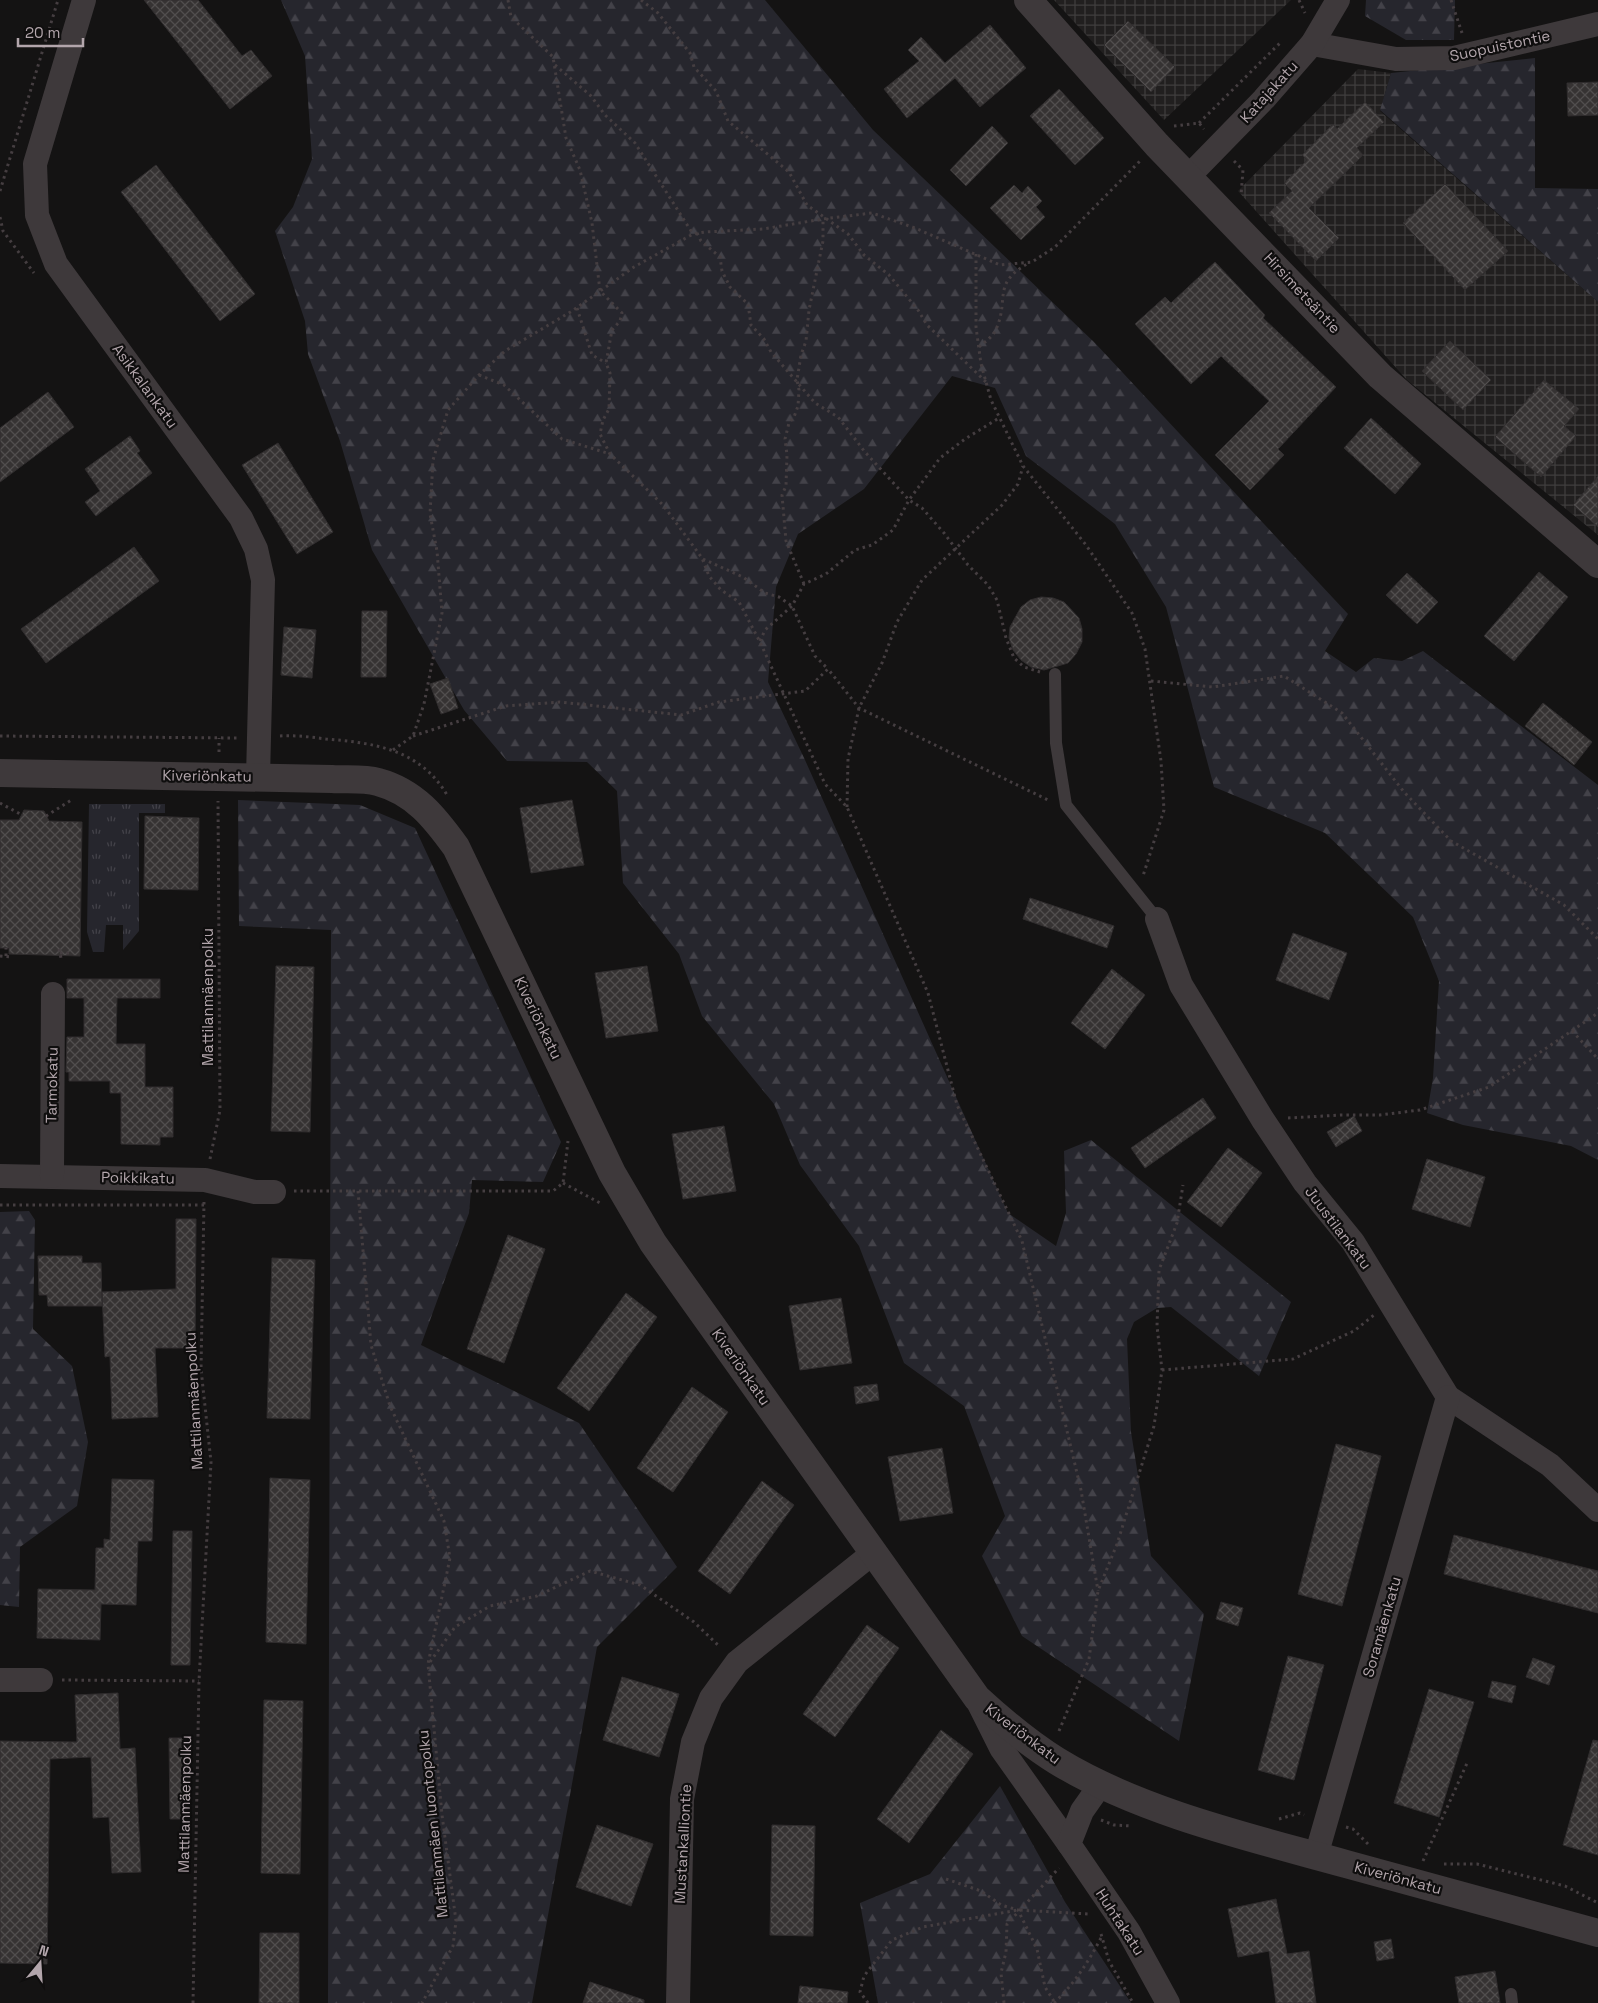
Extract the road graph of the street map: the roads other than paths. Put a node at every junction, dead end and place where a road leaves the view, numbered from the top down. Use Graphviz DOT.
graph roads {
  1 [pos="84,0"];
  2 [pos="1028,0"];
  3 [pos="1338,0"];
  4 [pos="1598,24"];
  5 [pos="1312,44"];
  6 [pos="1189,176"];
  7 [pos="1598,564"];
  8 [pos="1055,674"];
  9 [pos="0,773"];
  10 [pos="258,777"];
  11 [pos="1156,919"];
  12 [pos="53,994"];
  13 [pos="0,1176"];
  14 [pos="52,1176"];
  15 [pos="274,1192"];
  16 [pos="1448,1397"];
  17 [pos="1598,1510"];
  18 [pos="873,1553"];
  19 [pos="0,1680"];
  20 [pos="41,1680"];
  21 [pos="977,1698"];
  22 [pos="1101,1784"];
  23 [pos="1069,1844"];
  24 [pos="1316,1856"];
  25 [pos="1598,1933"];
  26 [pos="678,2003"];
  27 [pos="1168,2003"];
  1 -- 10 [label="street, Asikkalankatu"];
  2 -- 6 [label="street, Hirsimetsäntie"];
  3 -- 5 [label="street, Katajakatu"];
  4 -- 5 [label="street, Suopuistontie"];
  5 -- 6 [label="street, Katajakatu"];
  6 -- 7 [label="street, Hirsimetsäntie"];
  8 -- 11 [label="lane"];
  9 -- 10 [label="street, Kiveriönkatu"];
  10 -- 18 [label="street, Kiveriönkatu"];
  11 -- 16 [label="street, Juustilankatu"];
  12 -- 14 [label="street, Tarmokatu"];
  13 -- 14 [label="street, Poikkikatu"];
  14 -- 15 [label="street, Poikkikatu"];
  16 -- 17 [label="street, Juustilankatu"];
  16 -- 24 [label="street, Soramäenkatu"];
  18 -- 21 [label="street, Kiveriönkatu"];
  18 -- 26 [label="street, Mustankalliontie"];
  19 -- 20 [label="street"];
  21 -- 22 [label="street, Kiveriönkatu"];
  21 -- 23 [label="street, Huhtakatu"];
  22 -- 23 [label="street"];
  22 -- 24 [label="street, Kiveriönkatu"];
  23 -- 27 [label="street, Huhtakatu"];
  24 -- 25 [label="street, Kiveriönkatu"];
}
